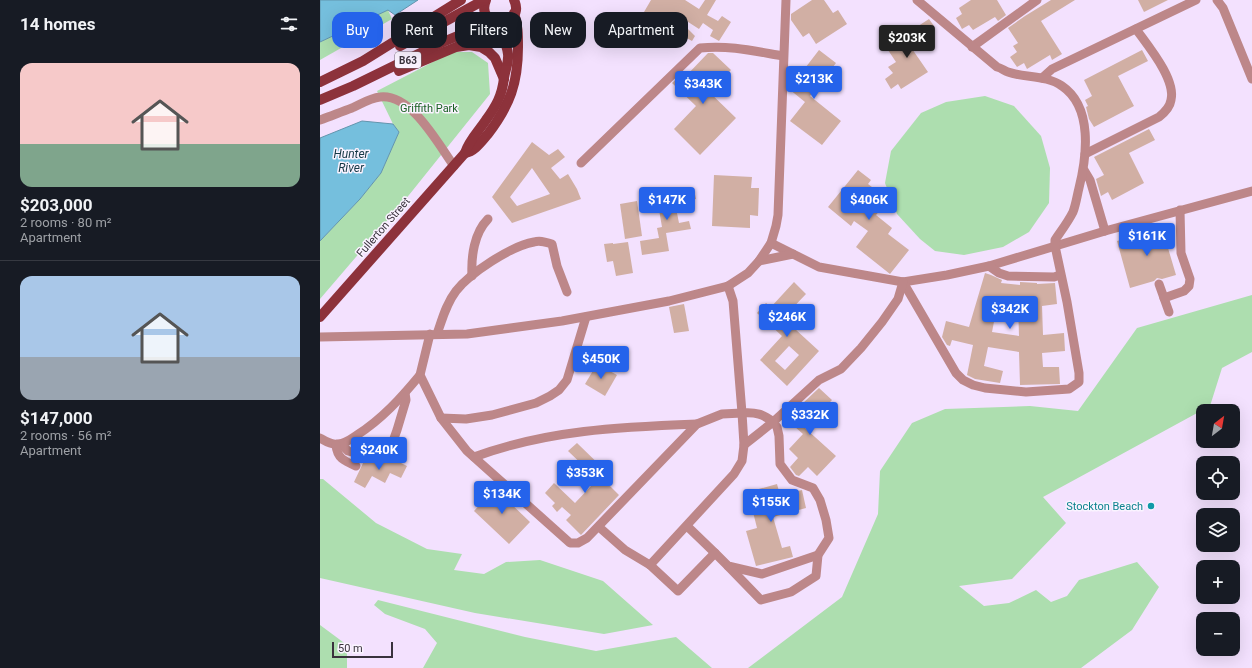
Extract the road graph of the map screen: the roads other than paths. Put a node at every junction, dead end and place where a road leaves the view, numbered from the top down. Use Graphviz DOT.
graph roads {
  1 [pos="461,0"];
  2 [pos="485,0"];
  3 [pos="786,0"];
  4 [pos="1037,0"];
  5 [pos="1196,0"];
  6 [pos="1217,0"];
  7 [pos="922,1"];
  8 [pos="516,5"];
  9 [pos="486,12"];
  10 [pos="1136,29"];
  11 [pos="455,37"];
  12 [pos="972,47"];
  13 [pos="506,48"];
  14 [pos="783,56"];
  15 [pos="363,61"];
  16 [pos="1042,78"];
  17 [pos="504,79"];
  18 [pos="1252,79"];
  19 [pos="320,82"];
  20 [pos="353,86"];
  21 [pos="320,100"];
  22 [pos="320,120"];
  23 [pos="465,153"];
  24 [pos="1085,154"];
  25 [pos="581,164"];
  26 [pos="454,166"];
  27 [pos="1084,170"];
  28 [pos="1252,190"];
  29 [pos="1180,210"];
  30 [pos="488,219"];
  31 [pos="1105,231"];
  32 [pos="771,243"];
  33 [pos="1054,246"];
  34 [pos="793,254"];
  35 [pos="759,261"];
  36 [pos="989,266"];
  37 [pos="1060,275"];
  38 [pos="472,276"];
  39 [pos="903,282"];
  40 [pos="1159,284"];
  41 [pos="728,286"];
  42 [pos="568,292"];
  43 [pos="1164,298"];
  44 [pos="1169,312"];
  45 [pos="320,317"];
  46 [pos="586,317"];
  47 [pos="434,334"];
  48 [pos="320,337"];
  49 [pos="420,375"];
  50 [pos="405,393"];
  51 [pos="742,413"];
  52 [pos="442,418"];
  53 [pos="774,422"];
  54 [pos="697,424"];
  55 [pos="320,438"];
  56 [pos="338,444"];
  57 [pos="744,445"];
  58 [pos="474,457"];
  59 [pos="356,466"];
  60 [pos="599,526"];
  61 [pos="687,526"];
  62 [pos="715,553"];
  63 [pos="818,555"];
  64 [pos="650,565"];
  65 [pos="728,566"];
  1 -- 15 [label="main road, B63"];
  2 -- 9 [label="main road"];
  2 -- 15 [label="main road"];
  3 -- 14 [label="lane"];
  4 -- 12 [label="lane"];
  5 -- 10 [label="lane"];
  6 -- 18 [label="lane"];
  7 -- 12 [label="lane"];
  8 -- 23 [label="main road, Fullerton Street"];
  10 -- 16 [label="lane"];
  10 -- 24 [label="lane"];
  11 -- 20 [label="main road, B63"];
  12 -- 16 [label="lane"];
  13 -- 17 [label="main road, Fullerton Street"];
  14 -- 25 [label="lane"];
  14 -- 32 [label="lane"];
  15 -- 19 [label="main road, B63"];
  16 -- 24 [label="lane"];
  17 -- 20 [label="main road"];
  17 -- 23 [label="main road, Fullerton Street"];
  20 -- 21 [label="main road, B63"];
  22 -- 26 [label="lane"];
  23 -- 26 [label="main road, Fullerton Street"];
  24 -- 27 [label="lane"];
  26 -- 45 [label="main road, Fullerton Street"];
  27 -- 31 [label="lane"];
  27 -- 33 [label="lane"];
  28 -- 29 [label="lane"];
  29 -- 31 [label="lane"];
  29 -- 43 [label="lane"];
  30 -- 38 [label="lane"];
  31 -- 33 [label="lane"];
  32 -- 34 [label="lane"];
  32 -- 35 [label="lane"];
  33 -- 36 [label="lane"];
  33 -- 37 [label="lane"];
  34 -- 35 [label="lane"];
  34 -- 39 [label="lane"];
  35 -- 41 [label="lane"];
  36 -- 37 [label="lane"];
  36 -- 39 [label="lane"];
  37 -- 39 [label="lane"];
  38 -- 42 [label="lane"];
  38 -- 47 [label="lane"];
  39 -- 53 [label="lane"];
  40 -- 43 [label="lane"];
  41 -- 46 [label="lane"];
  41 -- 51 [label="lane"];
  43 -- 44 [label="lane"];
  46 -- 47 [label="lane"];
  46 -- 52 [label="lane"];
  47 -- 48 [label="lane"];
  47 -- 49 [label="lane"];
  49 -- 50 [label="lane"];
  49 -- 52 [label="lane"];
  50 -- 56 [label="lane"];
  50 -- 56 [label="lane"];
  51 -- 53 [label="lane"];
  51 -- 54 [label="lane"];
  51 -- 57 [label="lane"];
  52 -- 58 [label="lane"];
  53 -- 57 [label="lane"];
  53 -- 63 [label="lane"];
  54 -- 58 [label="lane"];
  54 -- 60 [label="lane"];
  55 -- 56 [label="lane"];
  56 -- 59 [label="lane"];
  57 -- 61 [label="lane"];
  58 -- 60 [label="lane"];
  60 -- 64 [label="lane"];
  61 -- 62 [label="lane"];
  61 -- 64 [label="lane"];
  62 -- 64 [label="lane"];
  62 -- 65 [label="lane"];
  63 -- 65 [label="lane"];
  63 -- 65 [label="lane"];
}
